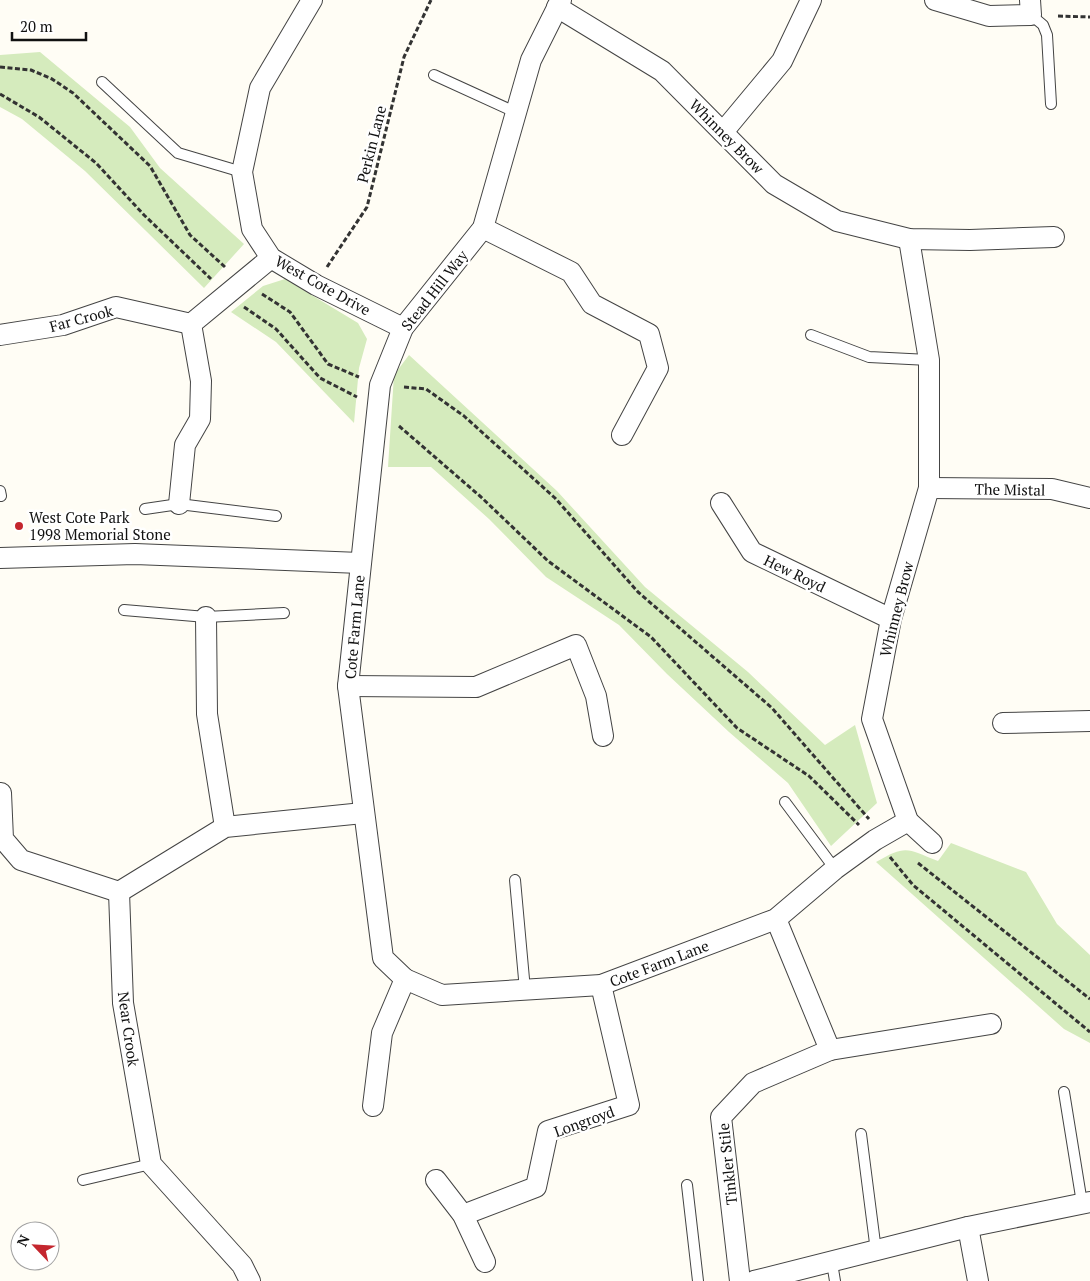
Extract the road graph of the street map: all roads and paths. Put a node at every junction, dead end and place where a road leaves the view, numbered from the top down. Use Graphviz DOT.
graph roads {
  1 [pos="430,0"];
  2 [pos="811,0"];
  3 [pos="936,0"];
  4 [pos="304,3"];
  5 [pos="559,4"];
  6 [pos="1031,8"];
  7 [pos="1090,17"];
  8 [pos="0,67"];
  9 [pos="434,75"];
  10 [pos="102,82"];
  11 [pos="0,94"];
  12 [pos="1051,104"];
  13 [pos="515,112"];
  14 [pos="723,132"];
  15 [pos="242,172"];
  16 [pos="483,228"];
  17 [pos="1054,237"];
  18 [pos="909,239"];
  19 [pos="271,258"];
  20 [pos="242,281"];
  21 [pos="316,285"];
  22 [pos="226,294"];
  23 [pos="191,324"];
  24 [pos="403,328"];
  25 [pos="0,335"];
  26 [pos="811,335"];
  27 [pos="929,360"];
  28 [pos="380,385"];
  29 [pos="377,407"];
  30 [pos="622,435"];
  31 [pos="929,488"];
  32 [pos="1090,498"];
  33 [pos="721,503"];
  34 [pos="179,504"];
  35 [pos="145,509"];
  36 [pos="276,516"];
  37 [pos="0,558"];
  38 [pos="360,564"];
  39 [pos="124,610"];
  40 [pos="284,613"];
  41 [pos="206,617"];
  42 [pos="891,619"];
  43 [pos="348,686"];
  44 [pos="1090,721"];
  45 [pos="1003,723"];
  46 [pos="603,736"];
  47 [pos="1,790"];
  48 [pos="785,802"];
  49 [pos="363,813"];
  50 [pos="908,821"];
  51 [pos="225,827"];
  52 [pos="880,838"];
  53 [pos="932,842"];
  54 [pos="915,860"];
  55 [pos="834,869"];
  56 [pos="515,880"];
  57 [pos="119,892"];
  58 [pos="776,919"];
  59 [pos="406,979"];
  60 [pos="601,985"];
  61 [pos="525,990"];
  62 [pos="1090,999"];
  63 [pos="991,1024"];
  64 [pos="1090,1032"];
  65 [pos="830,1050"];
  66 [pos="1064,1092"];
  67 [pos="373,1106"];
  68 [pos="862,1134"];
  69 [pos="151,1164"];
  70 [pos="83,1180"];
  71 [pos="436,1180"];
  72 [pos="687,1185"];
  73 [pos="1086,1202"];
  74 [pos="463,1216"];
  75 [pos="968,1228"];
  76 [pos="876,1251"];
  77 [pos="485,1262"];
  78 [pos="833,1272"];
  79 [pos="250,1281"];
  80 [pos="698,1281"];
  81 [pos="740,1281"];
  82 [pos="754,1281"];
  83 [pos="978,1281"];
  1 -- 21 [label="path, Perkin Lane"];
  2 -- 14 [label="street"];
  3 -- 6 [label="street"];
  4 -- 15 [label="street, West Cote Drive"];
  5 -- 13 [label="street, Stead Hill Way"];
  5 -- 14 [label="street, Whinney Brow"];
  6 -- 7 [label="path"];
  6 -- 12 [label="lane"];
  8 -- 20 [label="path"];
  9 -- 13 [label="lane"];
  10 -- 15 [label="lane"];
  11 -- 22 [label="path"];
  13 -- 16 [label="street, Stead Hill Way"];
  14 -- 18 [label="street, Whinney Brow"];
  15 -- 19 [label="street, West Cote Drive"];
  16 -- 24 [label="street, Stead Hill Way"];
  16 -- 30 [label="street"];
  17 -- 18 [label="street, Whinney Brow"];
  18 -- 27 [label="street, Whinney Brow"];
  19 -- 20 [label="street"];
  19 -- 21 [label="street, West Cote Drive"];
  20 -- 22 [label="street"];
  20 -- 28 [label="path"];
  21 -- 24 [label="street, West Cote Drive"];
  22 -- 23 [label="street"];
  22 -- 29 [label="path"];
  23 -- 25 [label="street, Far Crook"];
  23 -- 34 [label="street"];
  24 -- 28 [label="street, Stead Hill Way"];
  26 -- 27 [label="lane"];
  27 -- 31 [label="street, Whinney Brow"];
  28 -- 29 [label="street, Stead Hill Way"];
  28 -- 52 [label="path"];
  29 -- 38 [label="street, Stead Hill Way"];
  29 -- 52 [label="path"];
  31 -- 32 [label="street, The Mistal"];
  31 -- 42 [label="street, Whinney Brow"];
  33 -- 42 [label="street, Hew Royd"];
  34 -- 35 [label="lane"];
  34 -- 36 [label="lane"];
  37 -- 38 [label="street, Cote Farm Lane"];
  38 -- 43 [label="street, Cote Farm Lane"];
  39 -- 41 [label="lane"];
  40 -- 41 [label="lane"];
  41 -- 51 [label="street"];
  42 -- 50 [label="street, Whinney Brow"];
  43 -- 46 [label="street"];
  43 -- 49 [label="street, Cote Farm Lane"];
  44 -- 45 [label="street"];
  47 -- 57 [label="street"];
  48 -- 55 [label="lane"];
  49 -- 51 [label="street"];
  49 -- 59 [label="street, Cote Farm Lane"];
  50 -- 52 [label="street, Cote Farm Lane"];
  50 -- 53 [label="street, Whinney Brow"];
  51 -- 57 [label="street"];
  52 -- 55 [label="street, Cote Farm Lane"];
  52 -- 64 [label="path"];
  54 -- 62 [label="path"];
  55 -- 58 [label="street, Cote Farm Lane"];
  56 -- 61 [label="lane"];
  57 -- 69 [label="street, Near Crook"];
  58 -- 60 [label="street, Cote Farm Lane"];
  58 -- 65 [label="street"];
  59 -- 61 [label="street, Cote Farm Lane"];
  59 -- 67 [label="street"];
  60 -- 61 [label="street, Cote Farm Lane"];
  60 -- 74 [label="street, Longroyd"];
  63 -- 65 [label="street, Tinkler Stile"];
  65 -- 81 [label="street, Tinkler Stile"];
  66 -- 73 [label="lane"];
  68 -- 76 [label="lane"];
  69 -- 70 [label="lane"];
  69 -- 79 [label="street"];
  71 -- 74 [label="street"];
  72 -- 80 [label="lane"];
  73 -- 75 [label="street"];
  74 -- 77 [label="street"];
  75 -- 76 [label="street"];
  75 -- 83 [label="street"];
  76 -- 78 [label="street"];
  78 -- 82 [label="street"];
}
